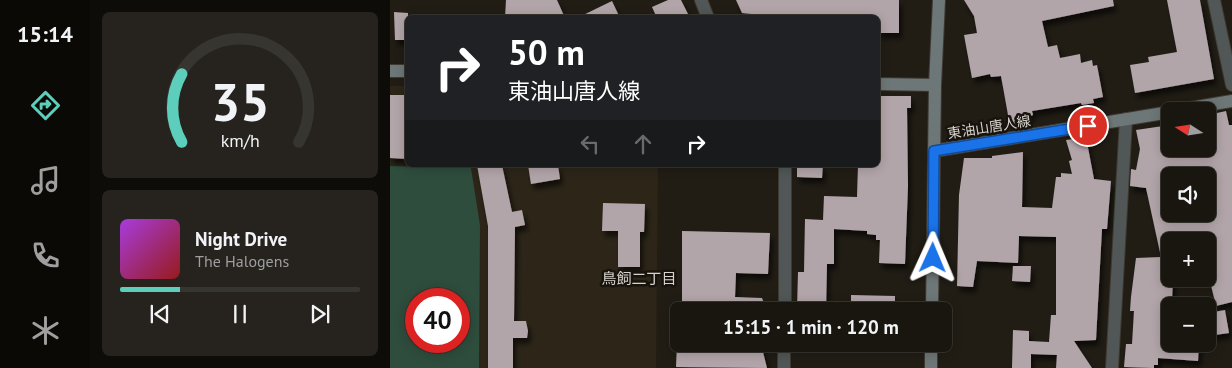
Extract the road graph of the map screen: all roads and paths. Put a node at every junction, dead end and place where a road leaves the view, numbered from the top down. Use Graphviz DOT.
graph roads {
  1 [pos="701,0"];
  2 [pos="939,0"];
  3 [pos="1214,0"];
  4 [pos="707,15"];
  5 [pos="390,71"];
  6 [pos="405,71"];
  7 [pos="880,84"];
  8 [pos="1232,84"];
  9 [pos="935,85"];
  10 [pos="1232,101"];
  11 [pos="1216,104"];
  12 [pos="1161,114"];
  13 [pos="1126,119"];
  14 [pos="934,151"];
  15 [pos="785,167"];
  16 [pos="784,302"];
  17 [pos="932,302"];
  18 [pos="784,352"];
  19 [pos="931,352"];
  20 [pos="784,368"];
  21 [pos="931,368"];
  22 [pos="1112,368"];
  1 -- 4 [label="street"];
  2 -- 9 [label="main road, 東油山唐人線"];
  3 -- 8 [label="street"];
  5 -- 6 [label="main road"];
  7 -- 9 [label="main road"];
  9 -- 14 [label="main road, 東油山唐人線"];
  10 -- 11 [label="main road, 東油山唐人線"];
  12 -- 13 [label="main road, 東油山唐人線"];
  13 -- 14 [label="main road, 東油山唐人線"];
  13 -- 22 [label="street"];
  14 -- 17 [label="main road"];
  15 -- 16 [label="street"];
  18 -- 20 [label="street"];
  19 -- 21 [label="main road"];
}
